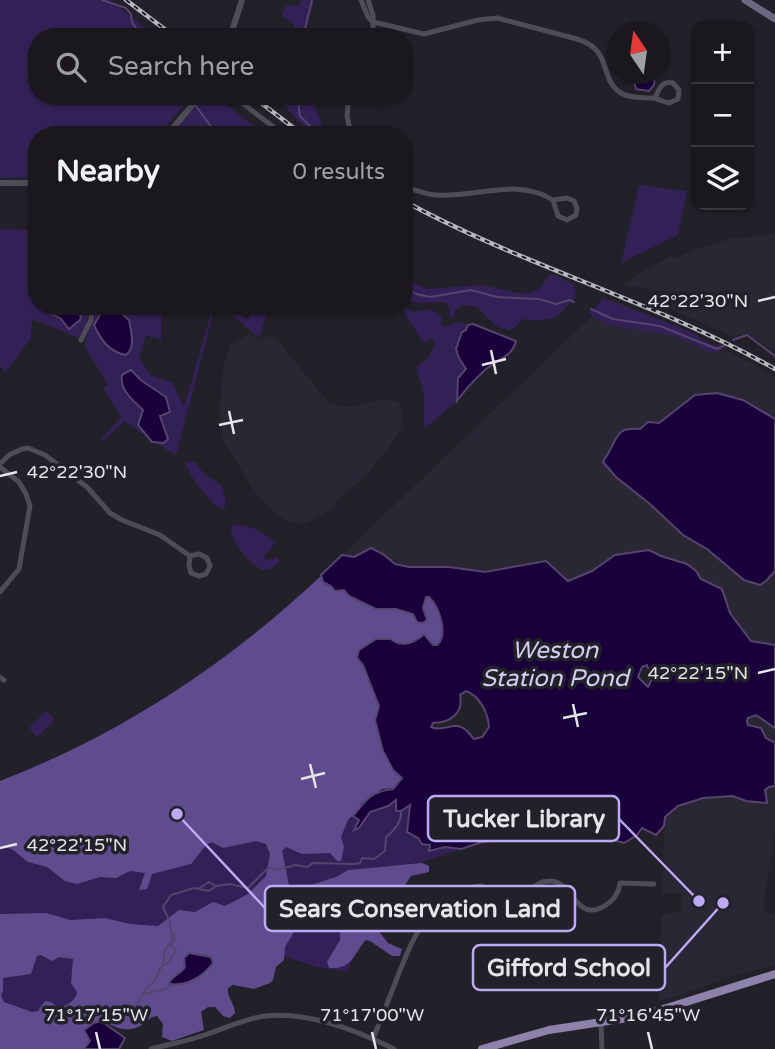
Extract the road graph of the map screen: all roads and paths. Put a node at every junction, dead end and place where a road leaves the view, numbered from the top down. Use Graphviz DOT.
graph roads {
  1 [pos="243,0"];
  2 [pos="361,0"];
  3 [pos="368,0"];
  4 [pos="745,0"];
  5 [pos="775,19"];
  6 [pos="373,22"];
  7 [pos="233,28"];
  8 [pos="373,28"];
  9 [pos="398,28"];
  10 [pos="413,31"];
  11 [pos="655,98"];
  12 [pos="192,105"];
  13 [pos="245,105"];
  14 [pos="348,105"];
  15 [pos="175,126"];
  16 [pos="272,126"];
  17 [pos="349,126"];
  18 [pos="0,183"];
  19 [pos="28,183"];
  20 [pos="413,189"];
  21 [pos="553,200"];
  22 [pos="91,315"];
  23 [pos="81,340"];
  24 [pos="0,466"];
  25 [pos="190,556"];
  26 [pos="0,593"];
  27 [pos="654,884"];
  28 [pos="775,974"];
  29 [pos="601,1022"];
  30 [pos="373,1039"];
  31 [pos="151,1049"];
  32 [pos="394,1049"];
  33 [pos="482,1049"];
  34 [pos="602,1049"];
  1 -- 7 [label="street"];
  2 -- 6 [label="street"];
  3 -- 6 [label="street"];
  4 -- 5 [label="main road"];
  6 -- 8 [label="street"];
  6 -- 9 [label="street"];
  10 -- 11 [label="street"];
  11 -- 11 [label="street"];
  12 -- 15 [label="street"];
  13 -- 16 [label="street"];
  14 -- 17 [label="street"];
  18 -- 19 [label="street"];
  20 -- 21 [label="street"];
  21 -- 21 [label="street"];
  22 -- 23 [label="street"];
  24 -- 25 [label="street"];
  24 -- 26 [label="street"];
  25 -- 25 [label="street"];
  27 -- 30 [label="street"];
  28 -- 29 [label="main road"];
  29 -- 33 [label="main road"];
  29 -- 34 [label="street"];
  30 -- 31 [label="street"];
  30 -- 32 [label="street"];
}
